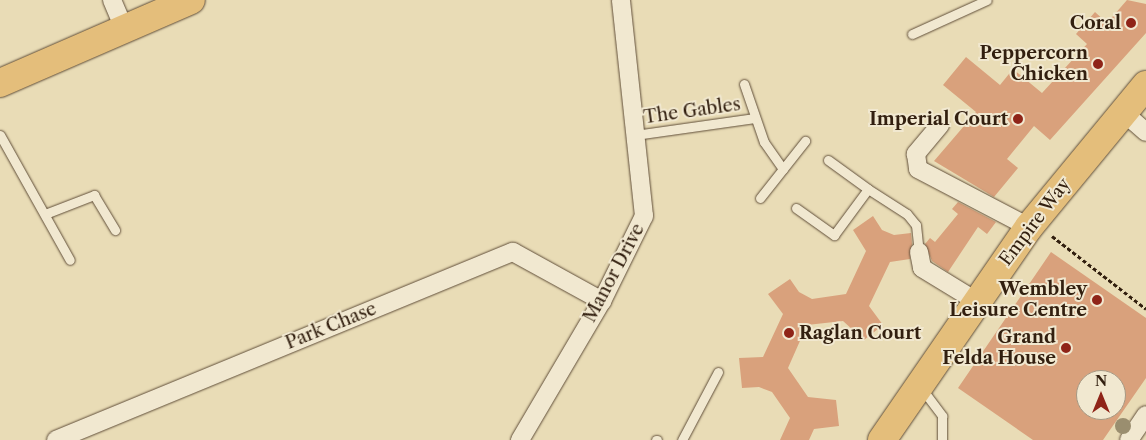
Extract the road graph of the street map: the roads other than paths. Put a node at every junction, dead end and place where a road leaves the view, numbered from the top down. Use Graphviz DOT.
graph roads {
  1 [pos="112,0"];
  2 [pos="191,0"];
  3 [pos="621,0"];
  4 [pos="987,0"];
  5 [pos="124,28"];
  6 [pos="912,34"];
  7 [pos="0,83"];
  8 [pos="744,84"];
  9 [pos="1146,85"];
  10 [pos="1123,112"];
  11 [pos="754,118"];
  12 [pos="940,125"];
  13 [pos="1146,132"];
  14 [pos="0,135"];
  15 [pos="635,135"];
  16 [pos="805,141"];
  17 [pos="828,160"];
  18 [pos="783,169"];
  19 [pos="868,189"];
  20 [pos="760,198"];
  21 [pos="796,208"];
  22 [pos="45,214"];
  23 [pos="114,230"];
  24 [pos="1039,231"];
  25 [pos="919,252"];
  26 [pos="70,260"];
  27 [pos="602,301"];
  28 [pos="976,301"];
  29 [pos="718,372"];
  30 [pos="918,384"];
  31 [pos="1146,415"];
  32 [pos="56,440"];
  33 [pos="520,440"];
  34 [pos="682,440"];
  35 [pos="882,440"];
  36 [pos="942,440"];
  37 [pos="1129,440"];
  1 -- 5 [label="street"];
  2 -- 5 [label="main road"];
  3 -- 15 [label="street, Manor Drive"];
  4 -- 6 [label="lane"];
  5 -- 7 [label="main road"];
  8 -- 11 [label="lane"];
  9 -- 10 [label="main road, Empire Way"];
  10 -- 13 [label="street"];
  10 -- 24 [label="main road, Empire Way"];
  11 -- 15 [label="lane, The Gables"];
  11 -- 18 [label="lane"];
  12 -- 24 [label="street"];
  14 -- 22 [label="lane"];
  15 -- 27 [label="street, Manor Drive"];
  16 -- 18 [label="lane"];
  17 -- 19 [label="lane"];
  18 -- 20 [label="lane"];
  19 -- 21 [label="lane"];
  19 -- 25 [label="lane"];
  22 -- 23 [label="lane"];
  22 -- 26 [label="lane"];
  24 -- 28 [label="main road, Empire Way"];
  25 -- 28 [label="street"];
  27 -- 32 [label="street, Park Chase"];
  27 -- 33 [label="street, Manor Drive"];
  28 -- 30 [label="main road, Empire Way"];
  29 -- 34 [label="lane"];
  30 -- 35 [label="main road, Empire Way"];
  30 -- 36 [label="lane"];
  31 -- 37 [label="street"];
}
